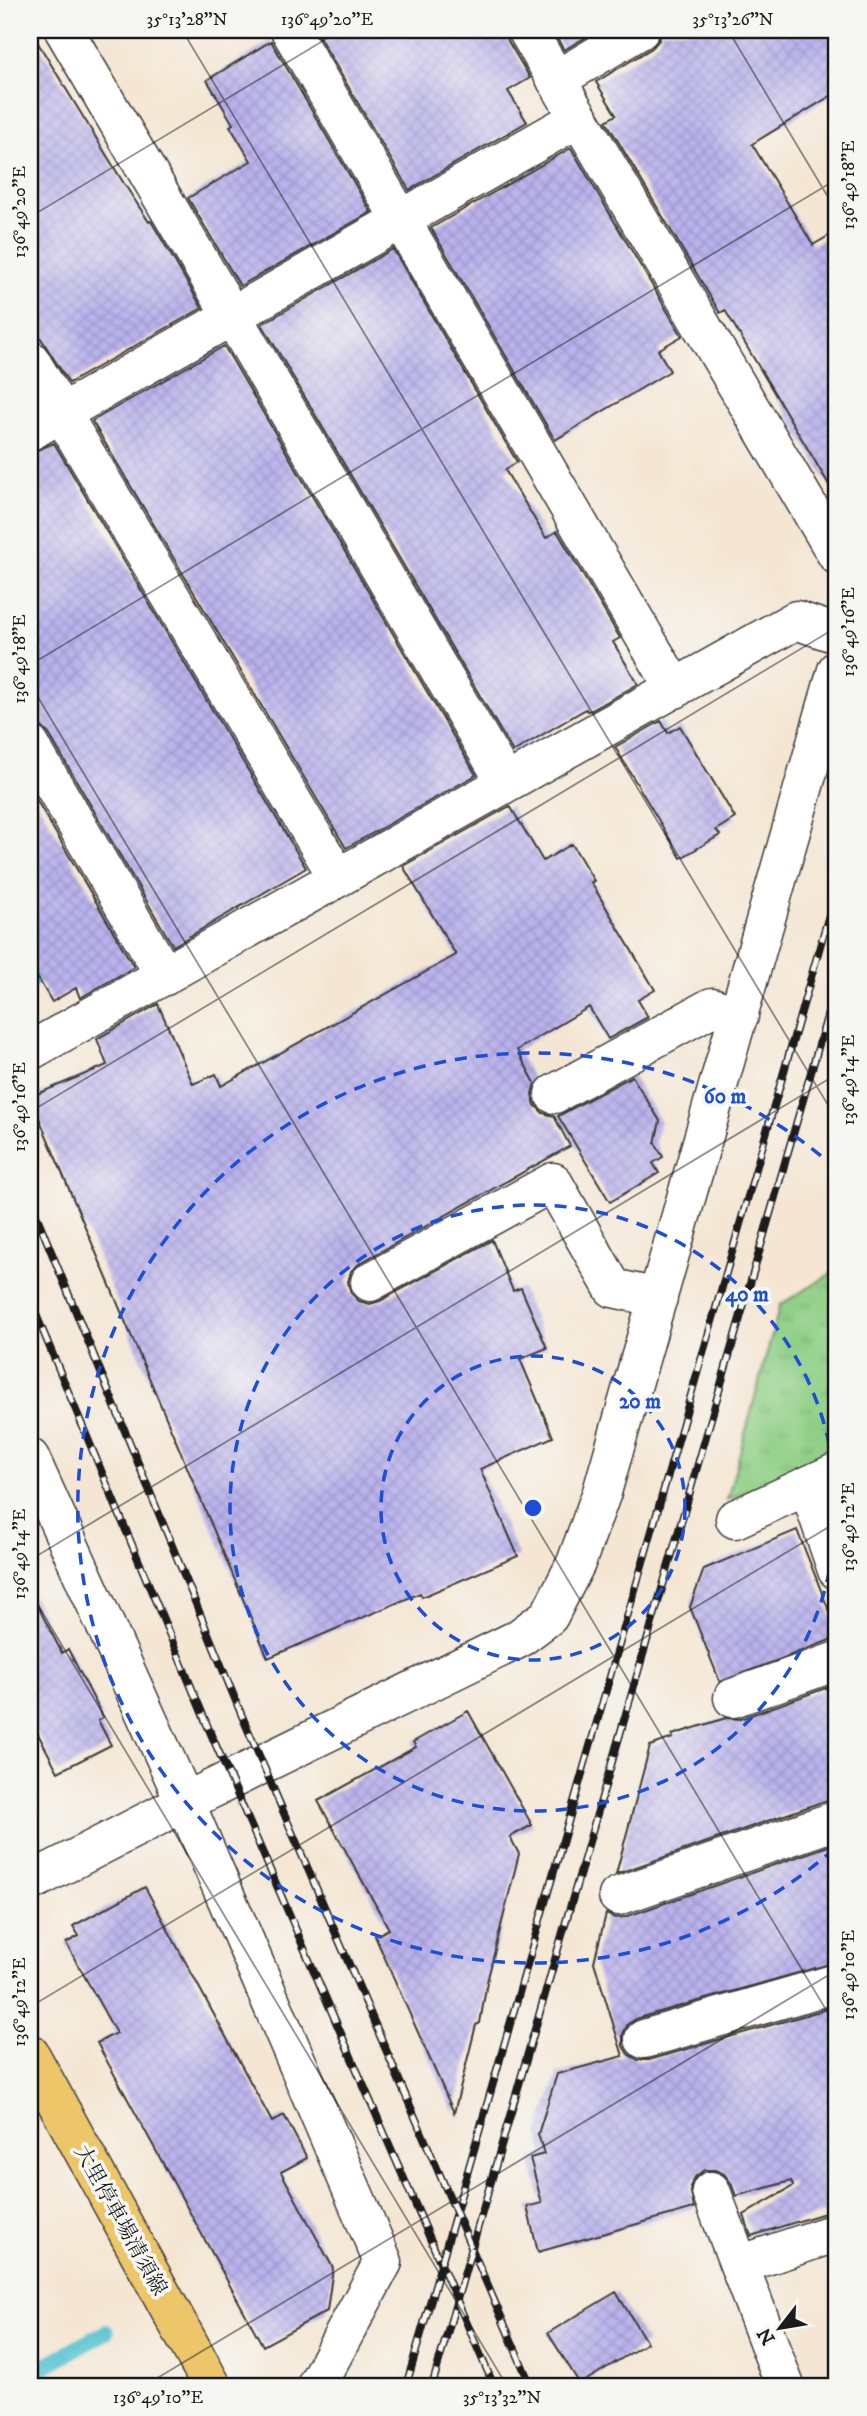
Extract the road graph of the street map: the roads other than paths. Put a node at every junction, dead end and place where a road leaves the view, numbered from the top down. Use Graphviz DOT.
graph roads {
  1 [pos="65,30"];
  2 [pos="290,30"];
  3 [pos="527,30"];
  4 [pos="640,30"];
  5 [pos="556,80"];
  6 [pos="579,118"];
  7 [pos="400,219"];
  8 [pos="232,316"];
  9 [pos="30,360"];
  10 [pos="45,422"];
  11 [pos="837,555"];
  12 [pos="837,634"];
  13 [pos="837,670"];
  14 [pos="675,688"];
  15 [pos="30,745"];
  16 [pos="506,783"];
  17 [pos="338,878"];
  18 [pos="165,975"];
  19 [pos="739,1016"];
  20 [pos="30,1051"];
  21 [pos="554,1094"];
  22 [pos="370,1283"];
  23 [pos="658,1298"];
  24 [pos="30,1458"];
  25 [pos="823,1479"];
  26 [pos="735,1519"];
  27 [pos="837,1570"];
  28 [pos="837,1661"];
  29 [pos="733,1699"];
  30 [pos="186,1802"];
  31 [pos="837,1820"];
  32 [pos="30,1882"];
  33 [pos="618,1896"];
  34 [pos="837,1983"];
  35 [pos="644,2039"];
  36 [pos="30,2054"];
  37 [pos="711,2191"];
  38 [pos="832,2234"];
  39 [pos="739,2265"];
  40 [pos="212,2386"];
  41 [pos="316,2386"];
  42 [pos="785,2386"];
  1 -- 8 [label="street"];
  2 -- 7 [label="street"];
  3 -- 5 [label="street"];
  4 -- 5 [label="street"];
  5 -- 6 [label="street"];
  6 -- 7 [label="street"];
  6 -- 11 [label="street"];
  7 -- 8 [label="street"];
  7 -- 14 [label="street"];
  8 -- 10 [label="street"];
  8 -- 16 [label="street"];
  9 -- 10 [label="street"];
  10 -- 17 [label="street"];
  12 -- 14 [label="street"];
  13 -- 19 [label="street"];
  14 -- 16 [label="street"];
  15 -- 18 [label="street"];
  16 -- 17 [label="street"];
  17 -- 18 [label="street"];
  18 -- 20 [label="street"];
  19 -- 21 [label="street"];
  19 -- 23 [label="street"];
  22 -- 23 [label="street"];
  23 -- 30 [label="street"];
  24 -- 30 [label="street"];
  25 -- 26 [label="street"];
  25 -- 27 [label="street"];
  28 -- 29 [label="street"];
  30 -- 32 [label="street"];
  30 -- 41 [label="street"];
  31 -- 33 [label="street"];
  34 -- 35 [label="street"];
  36 -- 40 [label="main road, 大里停車場清須線"];
  37 -- 39 [label="street"];
  38 -- 39 [label="street"];
  39 -- 42 [label="street"];
}
